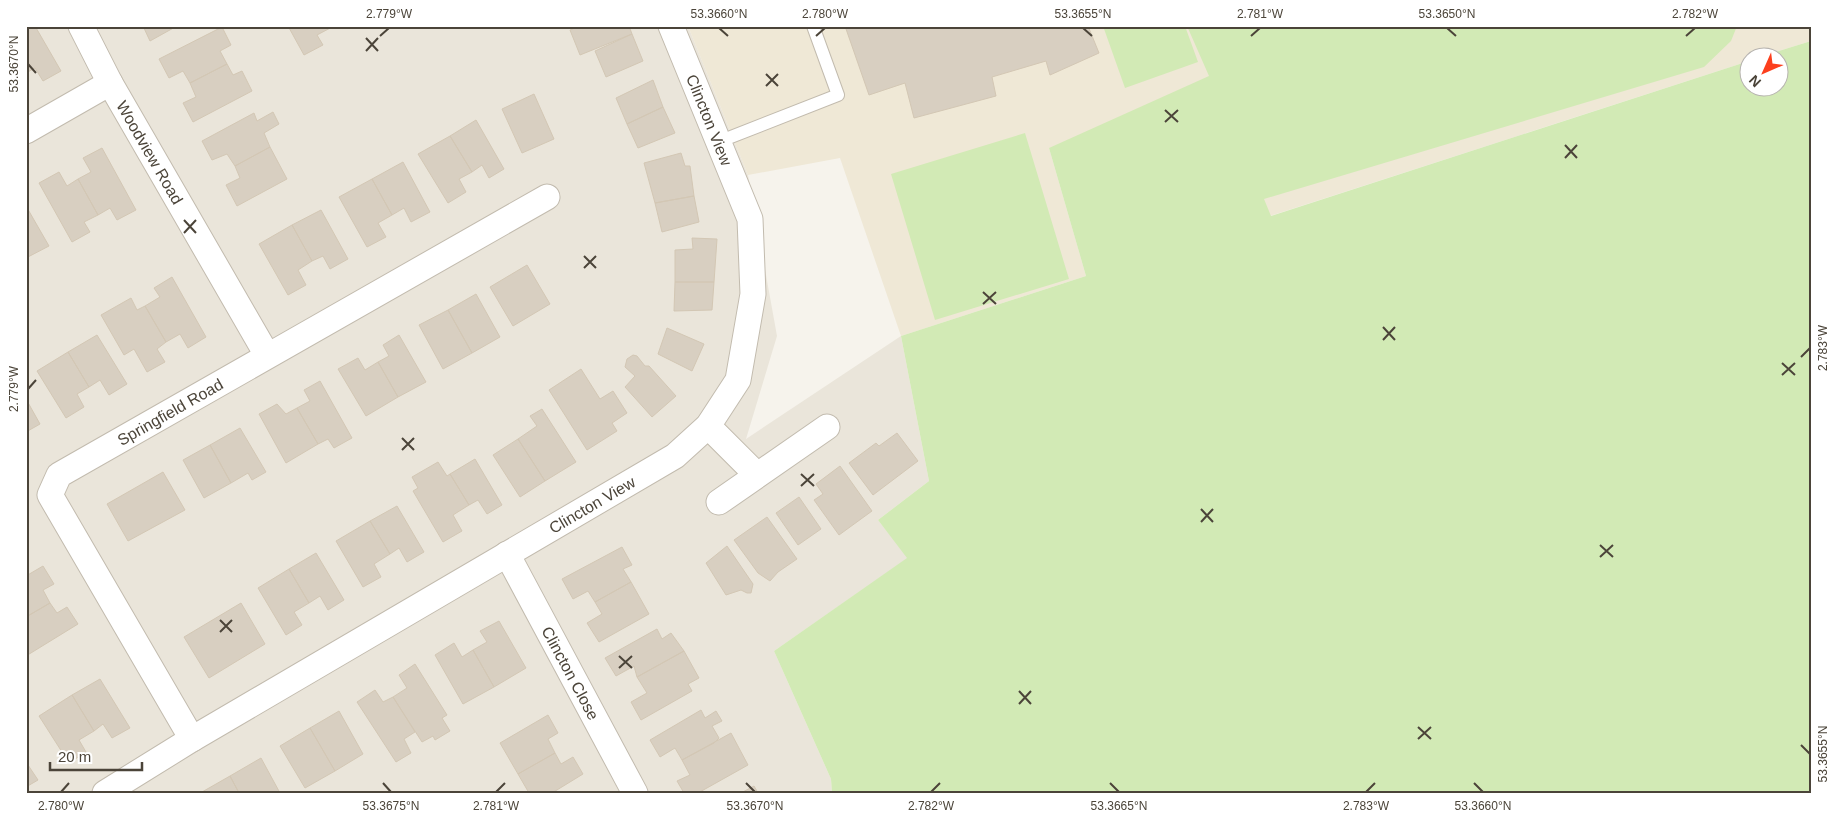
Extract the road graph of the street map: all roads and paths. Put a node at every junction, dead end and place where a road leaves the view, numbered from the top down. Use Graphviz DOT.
graph roads {
  1 [pos="81,26"];
  2 [pos="671,26"];
  3 [pos="813,26"];
  4 [pos="110,83"];
  5 [pos="26,131"];
  6 [pos="718,142"];
  7 [pos="547,197"];
  8 [pos="267,355"];
  9 [pos="708,426"];
  10 [pos="827,427"];
  11 [pos="756,476"];
  12 [pos="719,502"];
  13 [pos="507,554"];
  14 [pos="192,739"];
  15 [pos="105,793"];
  16 [pos="635,793"];
  1 -- 4 [label="street, Woodview Road"];
  2 -- 6 [label="street, Clincton View"];
  3 -- 6 [label="lane"];
  4 -- 5 [label="street"];
  4 -- 8 [label="street, Woodview Road"];
  6 -- 9 [label="street, Clincton View"];
  7 -- 8 [label="street, Springfield Road"];
  8 -- 14 [label="street, Springfield Road"];
  9 -- 11 [label="street"];
  9 -- 13 [label="street, Clincton View"];
  10 -- 11 [label="street"];
  11 -- 12 [label="street"];
  13 -- 14 [label="street, Clincton View"];
  13 -- 16 [label="street, Clincton Close"];
  14 -- 15 [label="street, Clincton View"];
}
